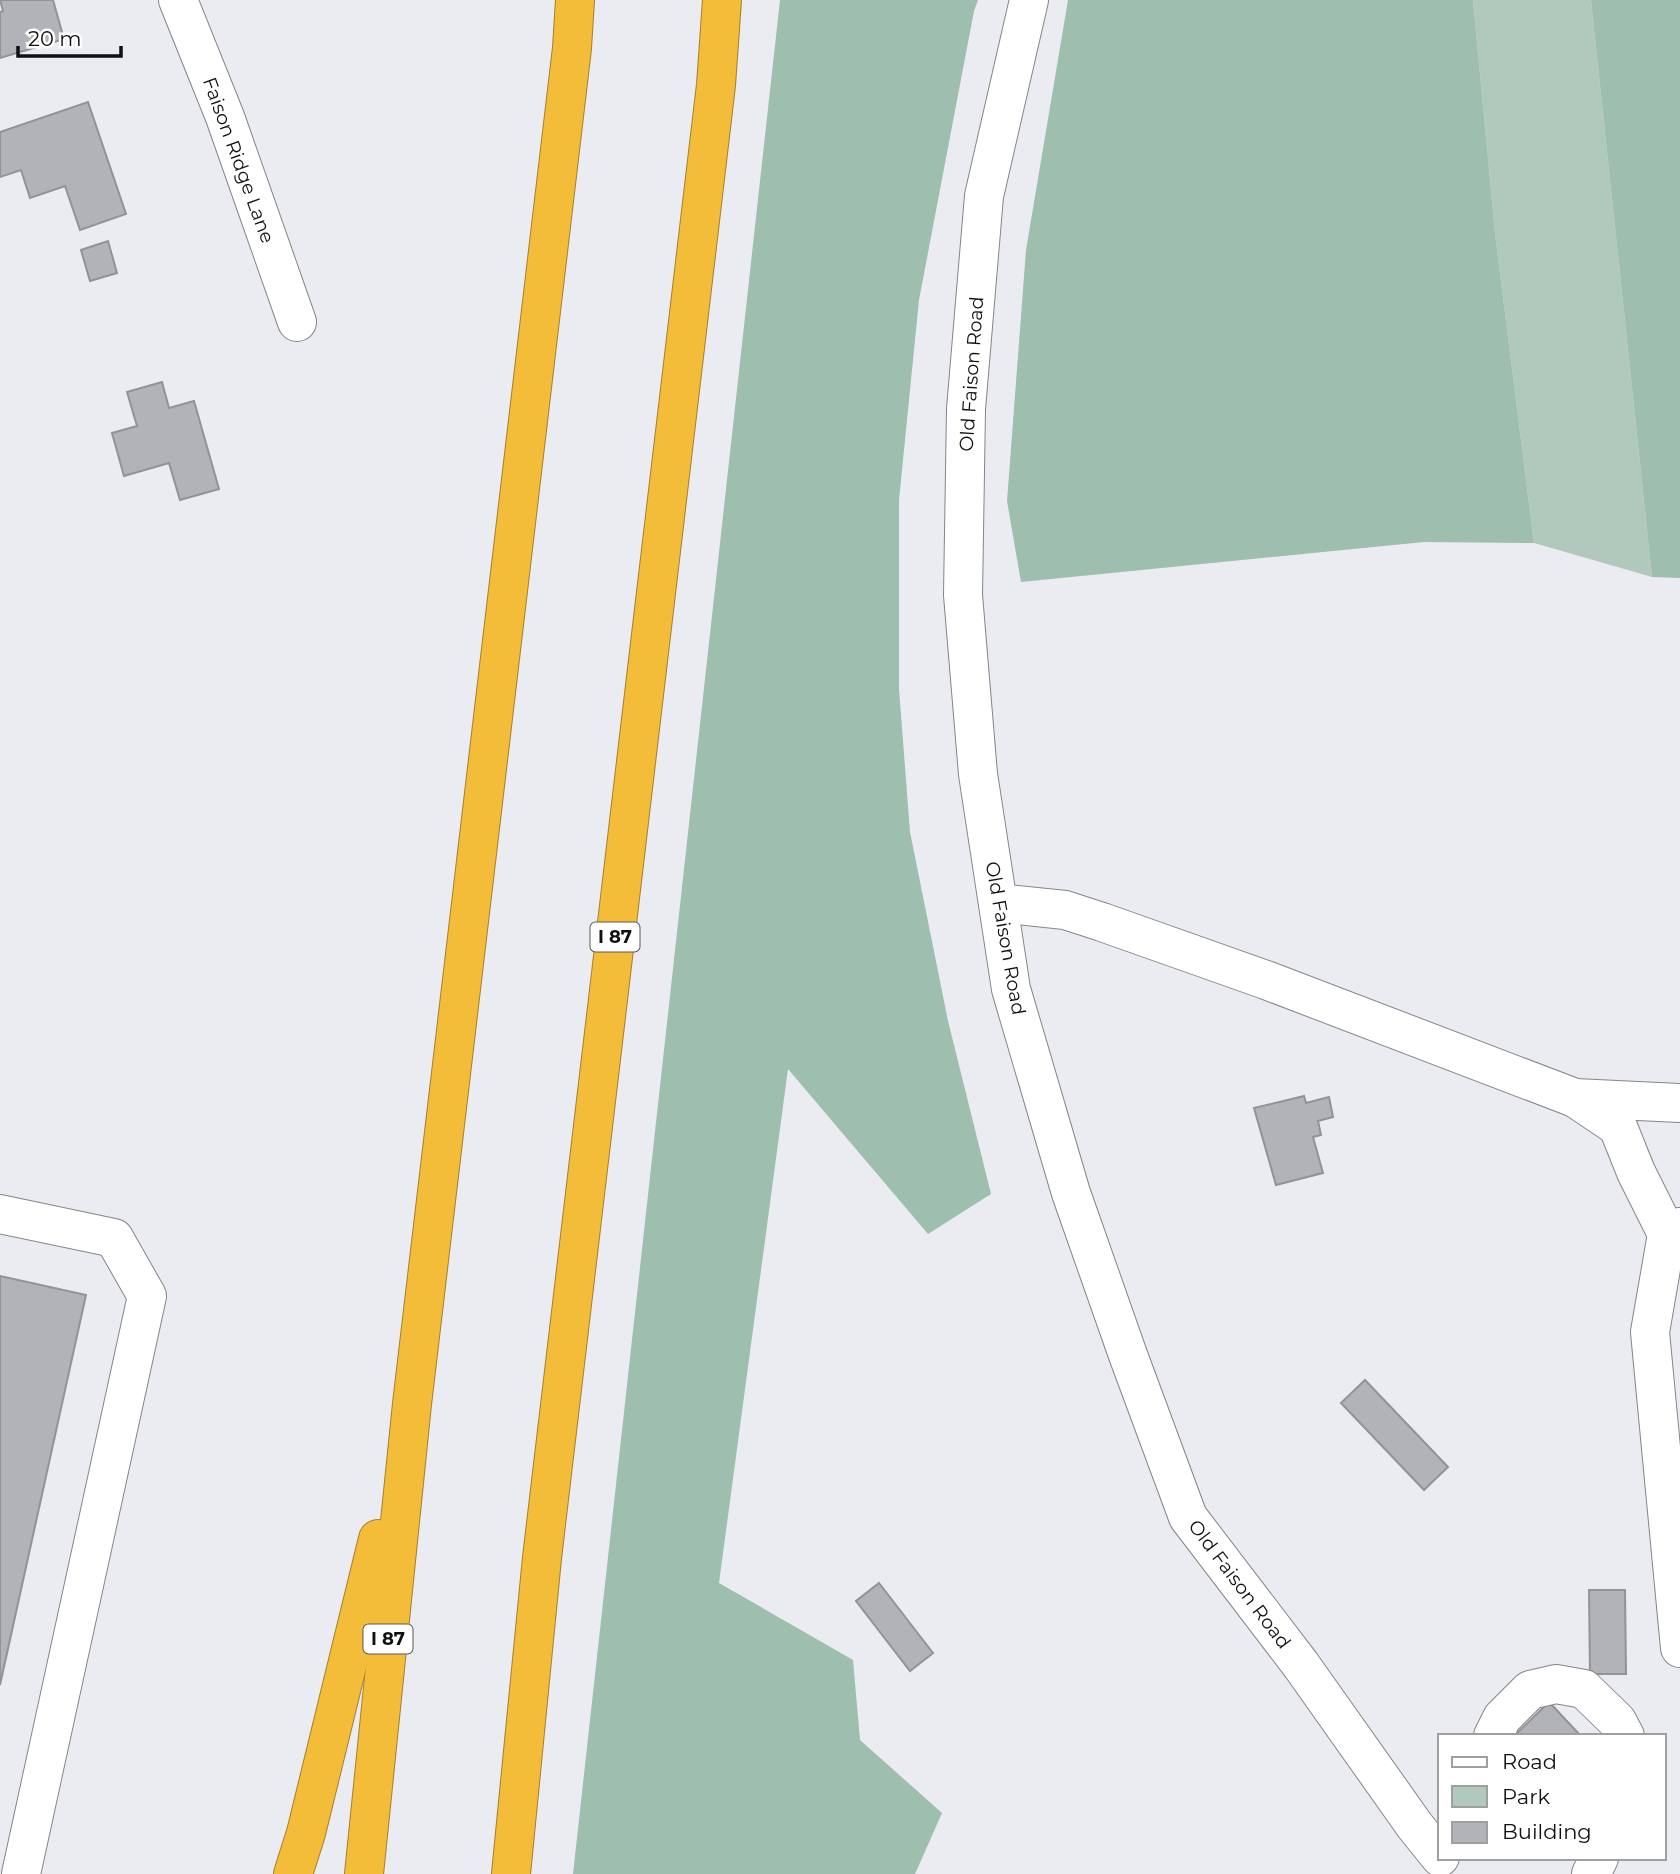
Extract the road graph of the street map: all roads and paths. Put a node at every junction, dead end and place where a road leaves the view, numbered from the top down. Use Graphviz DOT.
graph roads {
  1 [pos="178,0"];
  2 [pos="575,0"];
  3 [pos="722,0"];
  4 [pos="1029,0"];
  5 [pos="297,322"];
  6 [pos="998,902"];
  7 [pos="1575,1098"];
  8 [pos="1680,1103"];
  9 [pos="0,1214"];
  10 [pos="1673,1231"];
  11 [pos="412,1404"];
  12 [pos="1680,1648"];
  13 [pos="1494,1734"];
  14 [pos="1624,1734"];
  15 [pos="1428,1817"];
  16 [pos="1438,1848"];
  17 [pos="1443,1860"];
  18 [pos="21,1874"];
  19 [pos="293,1874"];
  20 [pos="364,1874"];
  21 [pos="510,1874"];
  22 [pos="1455,1874"];
  1 -- 5 [label="street, Faison Ridge Lane"];
  2 -- 11 [label="highway, I 87"];
  3 -- 21 [label="highway, I 87"];
  4 -- 6 [label="street, Old Faison Road"];
  6 -- 7 [label="street"];
  6 -- 15 [label="street, Old Faison Road"];
  7 -- 8 [label="street"];
  7 -- 10 [label="street"];
  9 -- 18 [label="street"];
  10 -- 12 [label="street"];
  11 -- 19 [label="highway"];
  11 -- 20 [label="highway, I 87"];
  13 -- 14 [label="street"];
  15 -- 16 [label="street, Old Faison Road"];
  17 -- 22 [label="street, Old Faison Road"];
}
